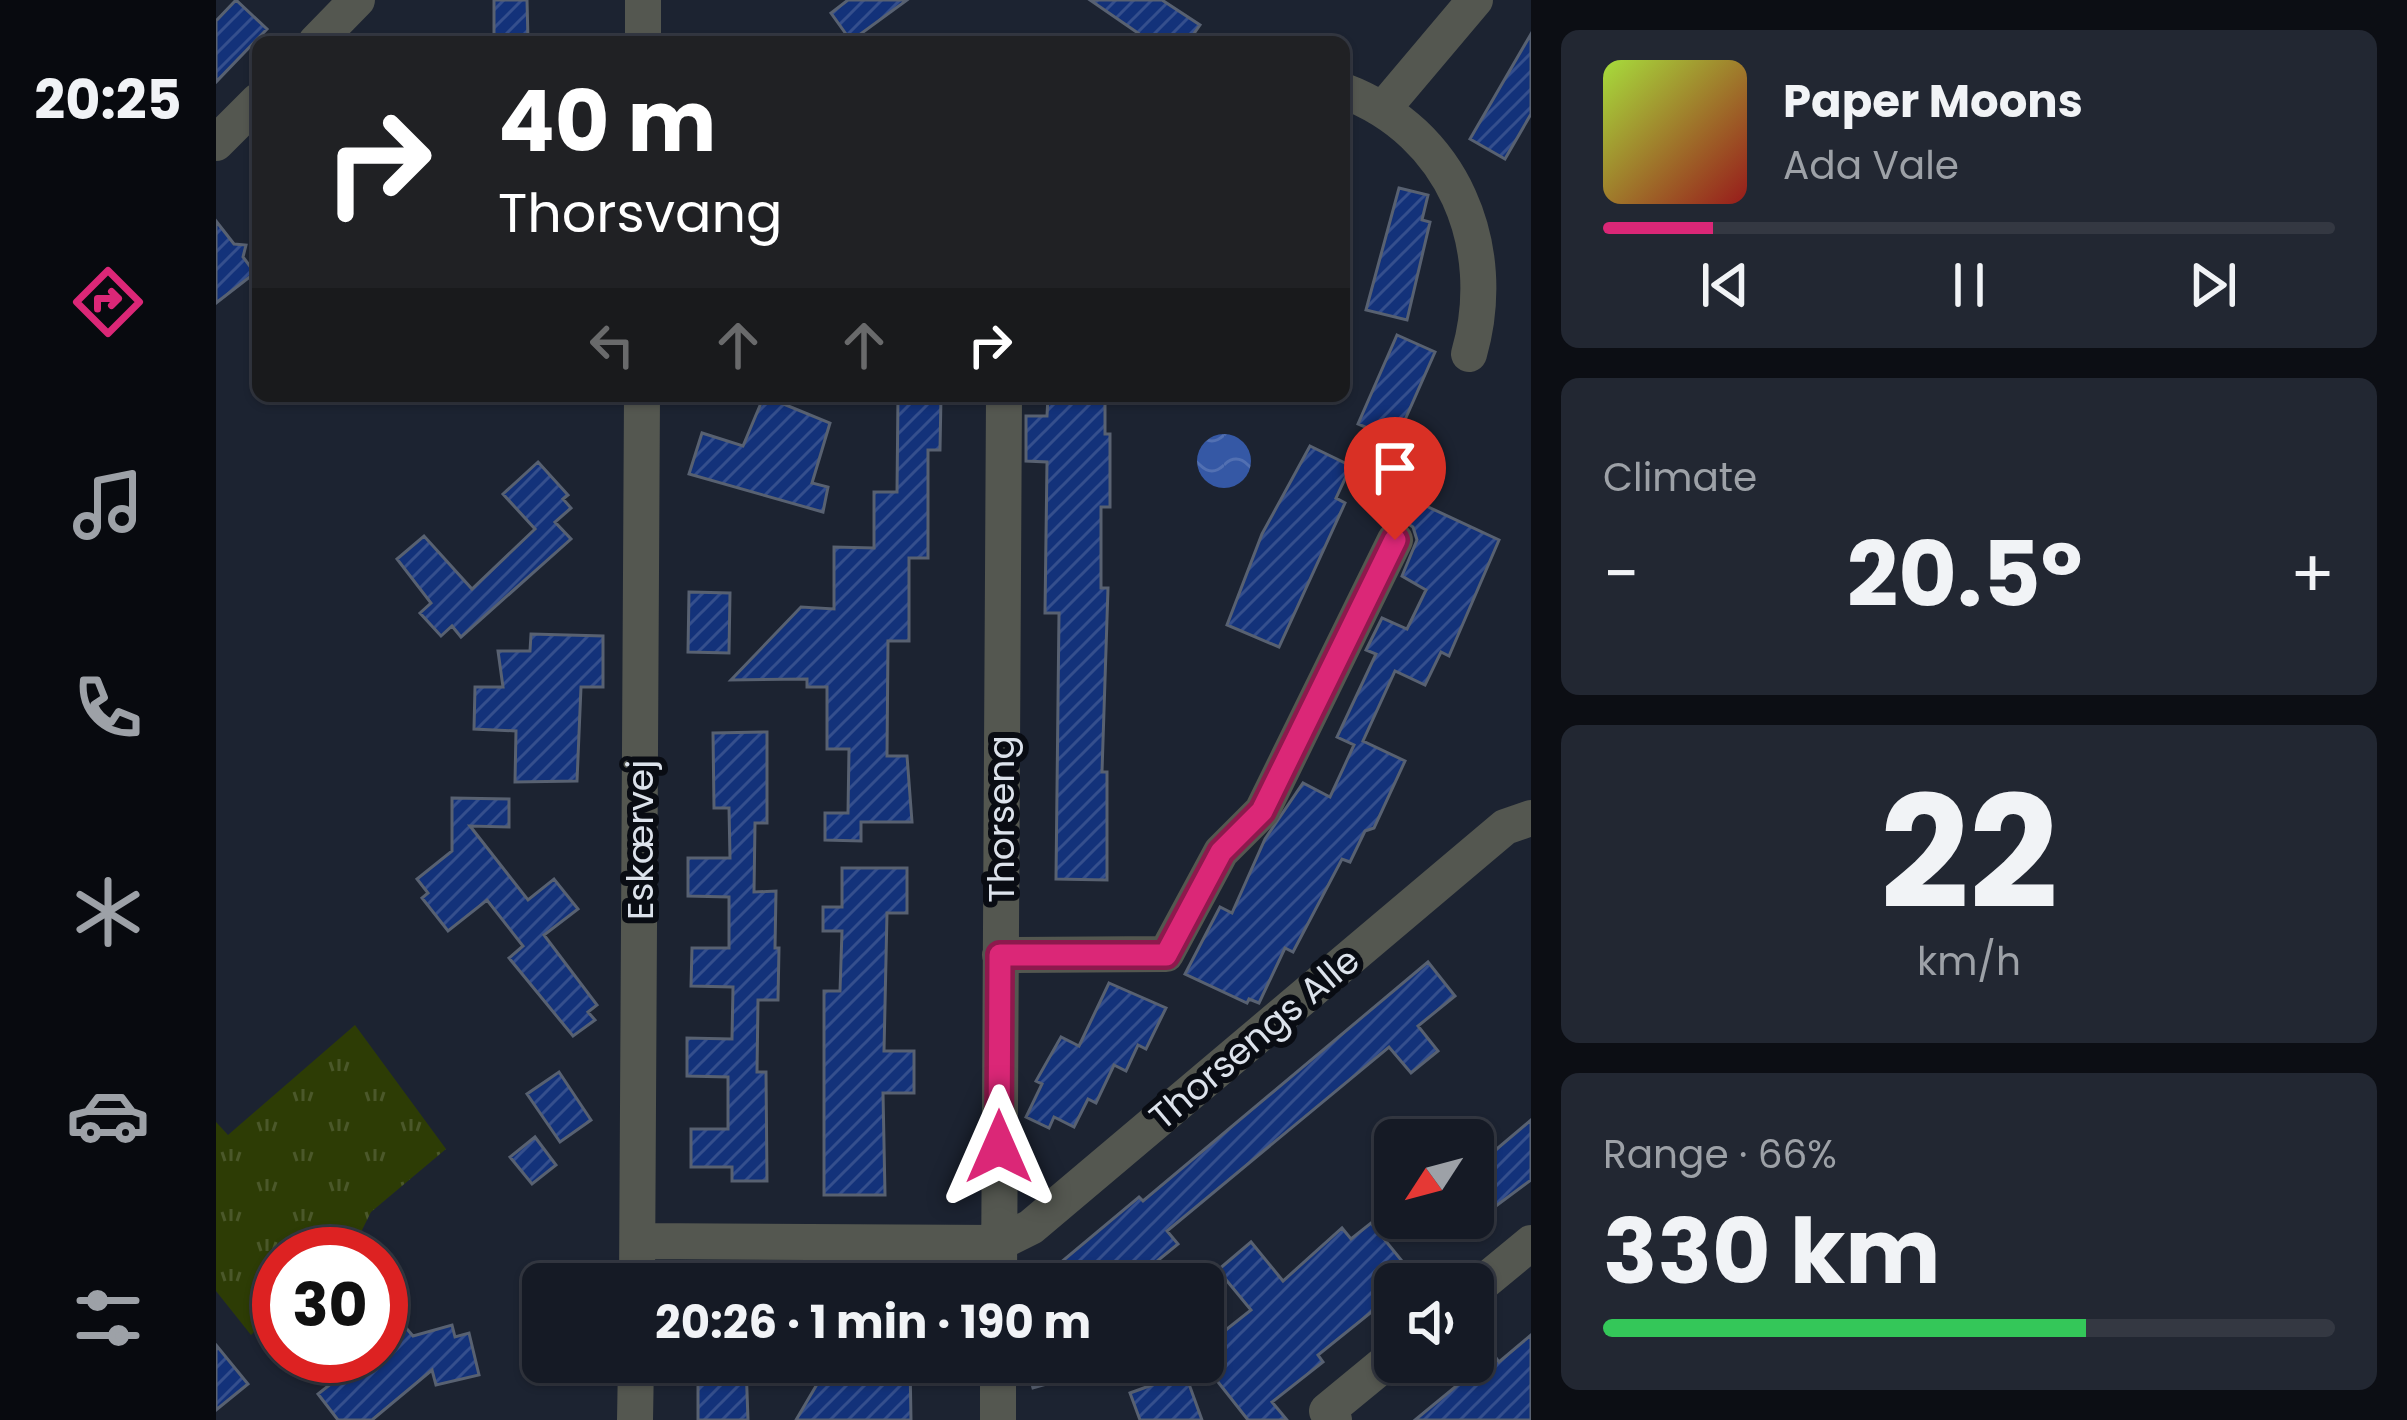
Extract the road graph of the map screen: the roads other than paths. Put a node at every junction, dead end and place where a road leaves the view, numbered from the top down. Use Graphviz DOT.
graph roads {
  1 [pos="358,0"];
  2 [pos="1475,0"];
  3 [pos="652,1"];
  4 [pos="322,36"];
  5 [pos="645,36"];
  6 [pos="1350,94"];
  7 [pos="252,107"];
  8 [pos="1382,109"];
  9 [pos="216,143"];
  10 [pos="1469,355"];
  11 [pos="642,402"];
  12 [pos="1004,402"];
  13 [pos="1395,540"];
  14 [pos="1518,822"];
  15 [pos="1000,955"];
  16 [pos="638,1241"];
  17 [pos="999,1243"];
  18 [pos="1531,1243"];
  19 [pos="637,1263"];
  20 [pos="999,1263"];
  21 [pos="1494,1274"];
  22 [pos="1374,1374"];
  23 [pos="636,1383"];
  24 [pos="998,1383"];
  25 [pos="1326,1417"];
  26 [pos="635,1420"];
  27 [pos="998,1420"];
  1 -- 4 [label="street"];
  2 -- 8 [label="street"];
  3 -- 5 [label="street"];
  6 -- 8 [label="street"];
  7 -- 9 [label="street"];
  8 -- 10 [label="street"];
  11 -- 16 [label="street, Eskærvej"];
  12 -- 15 [label="street, Thorseng"];
  13 -- 15 [label="street"];
  14 -- 17 [label="street, Thorsengs Alle"];
  15 -- 17 [label="street, Thorseng"];
  16 -- 17 [label="street"];
  16 -- 19 [label="street, Eskærvej"];
  17 -- 20 [label="street, Thorseng"];
  18 -- 21 [label="street"];
  22 -- 25 [label="street"];
  23 -- 26 [label="street"];
  24 -- 27 [label="street"];
}
